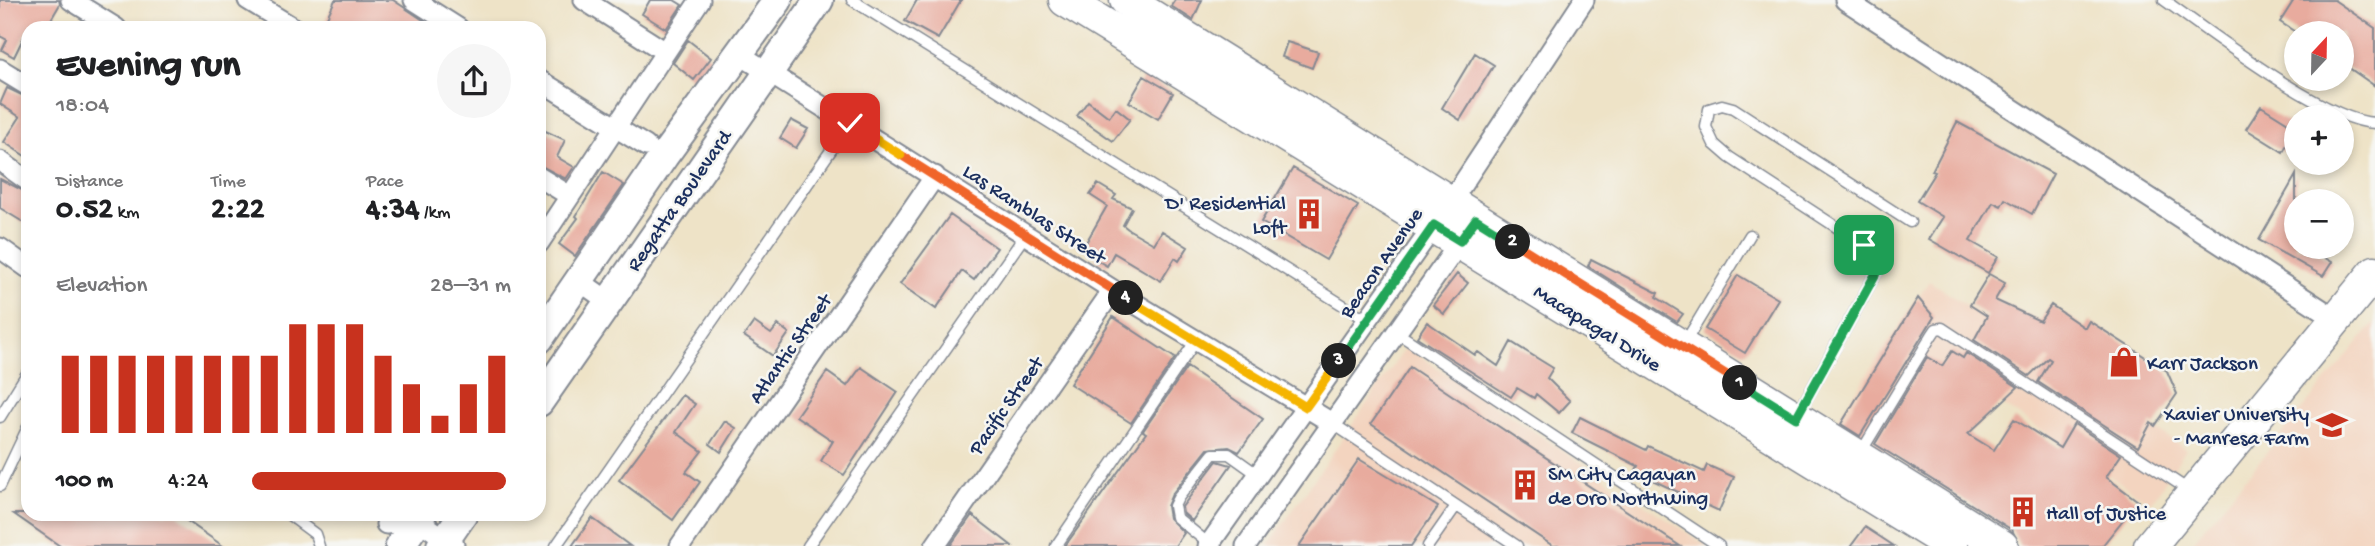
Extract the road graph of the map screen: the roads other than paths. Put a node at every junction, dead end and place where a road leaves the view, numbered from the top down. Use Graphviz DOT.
graph roads {
  1 [pos="71,0"];
  2 [pos="248,0"];
  3 [pos="414,0"];
  4 [pos="584,0"];
  5 [pos="700,0"];
  6 [pos="778,0"];
  7 [pos="818,0"];
  8 [pos="852,0"];
  9 [pos="1065,0"];
  10 [pos="1126,0"];
  11 [pos="1584,0"];
  12 [pos="1844,0"];
  13 [pos="2164,0"];
  14 [pos="105,21"];
  15 [pos="282,21"];
  16 [pos="447,21"];
  17 [pos="664,51"];
  18 [pos="739,54"];
  19 [pos="0,69"];
  20 [pos="768,72"];
  21 [pos="21,82"];
  22 [pos="546,83"];
  23 [pos="850,123"];
  24 [pos="2375,123"];
  25 [pos="614,127"];
  26 [pos="646,146"];
  27 [pos="0,161"];
  28 [pos="21,176"];
  29 [pos="935,176"];
  30 [pos="546,181"];
  31 [pos="570,196"];
  32 [pos="1455,222"];
  33 [pos="1910,222"];
  34 [pos="546,232"];
  35 [pos="1026,233"];
  36 [pos="1750,234"];
  37 [pos="0,248"];
  38 [pos="21,263"];
  39 [pos="2375,272"];
  40 [pos="578,280"];
  41 [pos="1113,290"];
  42 [pos="608,300"];
  43 [pos="2336,319"];
  44 [pos="1367,320"];
  45 [pos="546,328"];
  46 [pos="1396,332"];
  47 [pos="1197,339"];
  48 [pos="1682,347"];
  49 [pos="21,383"];
  50 [pos="546,392"];
  51 [pos="1306,407"];
  52 [pos="0,417"];
  53 [pos="1796,418"];
  54 [pos="1332,423"];
  55 [pos="21,442"];
  56 [pos="1858,457"];
  57 [pos="1257,474"];
  58 [pos="0,486"];
  59 [pos="2194,493"];
  60 [pos="1456,506"];
  61 [pos="297,521"];
  62 [pos="412,521"];
  63 [pos="424,521"];
  64 [pos="459,521"];
  65 [pos="389,533"];
  66 [pos="447,544"];
  67 [pos="1208,545"];
  68 [pos="319,546"];
  69 [pos="556,546"];
  70 [pos="680,546"];
  71 [pos="808,546"];
  72 [pos="935,546"];
  73 [pos="1056,546"];
  74 [pos="1246,546"];
  75 [pos="1428,546"];
  76 [pos="1517,546"];
  77 [pos="1719,546"];
  78 [pos="1952,546"];
  79 [pos="2002,546"];
  80 [pos="2150,546"];
  1 -- 14 [label="street"];
  2 -- 15 [label="street"];
  3 -- 16 [label="street"];
  4 -- 17 [label="street"];
  5 -- 17 [label="street"];
  6 -- 18 [label="street, Regatta Boulevard"];
  7 -- 20 [label="street, Regatta Boulevard"];
  8 -- 44 [label="lane"];
  9 -- 32 [label="main road, Macapagal Drive"];
  10 -- 32 [label="main road, Macapagal Drive"];
  11 -- 32 [label="street, Beacon Avenue"];
  12 -- 43 [label="street"];
  13 -- 24 [label="lane"];
  17 -- 25 [label="street"];
  18 -- 20 [label="street, Las Ramblas Street"];
  18 -- 40 [label="street, Regatta Boulevard"];
  19 -- 21 [label="street"];
  20 -- 23 [label="street, Las Ramblas Street"];
  20 -- 42 [label="street, Regatta Boulevard"];
  22 -- 25 [label="street"];
  23 -- 29 [label="street, Las Ramblas Street"];
  23 -- 69 [label="lane"];
  25 -- 26 [label="street"];
  25 -- 31 [label="street"];
  27 -- 28 [label="street"];
  29 -- 35 [label="street, Las Ramblas Street"];
  29 -- 70 [label="street, Atlantic Street"];
  30 -- 31 [label="street"];
  31 -- 34 [label="street"];
  32 -- 44 [label="street, Beacon Avenue"];
  32 -- 46 [label="street, Beacon Avenue"];
  32 -- 48 [label="main road, Macapagal Drive"];
  32 -- 78 [label="main road, Macapagal Drive"];
  33 -- 53 [label="lane"];
  35 -- 41 [label="street, Las Ramblas Street"];
  35 -- 71 [label="lane"];
  36 -- 48 [label="lane"];
  37 -- 38 [label="street"];
  39 -- 43 [label="main road"];
  40 -- 42 [label="street"];
  40 -- 45 [label="street, Regatta Boulevard"];
  41 -- 47 [label="street, Las Ramblas Street"];
  41 -- 72 [label="street, Pacific Street"];
  42 -- 50 [label="street, Regatta Boulevard"];
  43 -- 59 [label="main road"];
  44 -- 51 [label="street, Beacon Avenue"];
  46 -- 54 [label="street, Beacon Avenue"];
  46 -- 77 [label="lane"];
  47 -- 51 [label="street, Las Ramblas Street"];
  47 -- 73 [label="lane"];
  48 -- 53 [label="main road, Macapagal Drive"];
  49 -- 52 [label="lane"];
  51 -- 54 [label="street, Las Ramblas Street"];
  51 -- 57 [label="street, Beacon Avenue"];
  53 -- 56 [label="main road, Macapagal Drive"];
  54 -- 60 [label="lane, Las Ramblas Street"];
  54 -- 74 [label="street, Beacon Avenue"];
  55 -- 58 [label="lane"];
  56 -- 59 [label="lane"];
  56 -- 79 [label="main road, Macapagal Drive"];
  57 -- 67 [label="street, Beacon Avenue"];
  57 -- 67 [label="lane"];
  59 -- 80 [label="main road"];
  60 -- 75 [label="lane"];
  60 -- 76 [label="lane, Las Ramblas Street"];
  61 -- 68 [label="lane"];
  62 -- 65 [label="street"];
  63 -- 66 [label="street"];
  64 -- 66 [label="street"];
}
